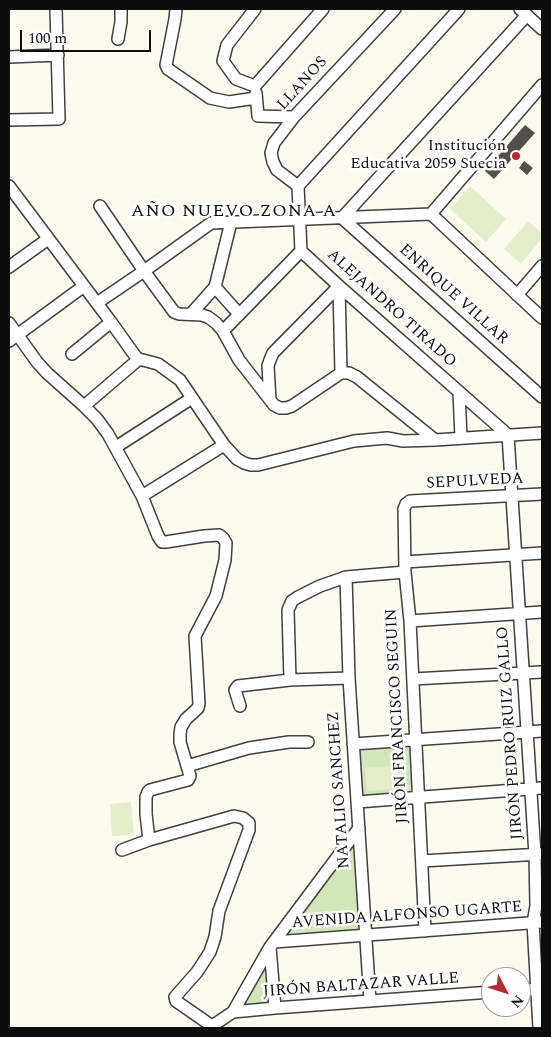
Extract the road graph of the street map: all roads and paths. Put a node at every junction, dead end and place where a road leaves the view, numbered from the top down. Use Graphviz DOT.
graph roads {
  1 [pos="56,9"];
  2 [pos="121,9"];
  3 [pos="176,9"];
  4 [pos="255,9"];
  5 [pos="323,9"];
  6 [pos="395,9"];
  7 [pos="459,9"];
  8 [pos="524,12"];
  9 [pos="542,29"];
  10 [pos="118,39"];
  11 [pos="58,55"];
  12 [pos="9,57"];
  13 [pos="256,86"];
  14 [pos="542,86"];
  15 [pos="256,98"];
  16 [pos="294,117"];
  17 [pos="9,120"];
  18 [pos="298,186"];
  19 [pos="10,191"];
  20 [pos="100,206"];
  21 [pos="431,214"];
  22 [pos="342,218"];
  23 [pos="299,219"];
  24 [pos="231,222"];
  25 [pos="48,239"];
  26 [pos="301,251"];
  27 [pos="542,266"];
  28 [pos="9,267"];
  29 [pos="144,271"];
  30 [pos="84,286"];
  31 [pos="339,286"];
  32 [pos="215,287"];
  33 [pos="517,294"];
  34 [pos="96,303"];
  35 [pos="191,314"];
  36 [pos="239,314"];
  37 [pos="542,318"];
  38 [pos="111,322"];
  39 [pos="9,323"];
  40 [pos="223,331"];
  41 [pos="13,338"];
  42 [pos="72,354"];
  43 [pos="139,359"];
  44 [pos="341,373"];
  45 [pos="460,392"];
  46 [pos="542,397"];
  47 [pos="192,398"];
  48 [pos="270,400"];
  49 [pos="84,406"];
  50 [pos="542,433"];
  51 [pos="508,435"];
  52 [pos="461,438"];
  53 [pos="434,440"];
  54 [pos="224,445"];
  55 [pos="116,447"];
  56 [pos="542,494"];
  57 [pos="142,496"];
  58 [pos="512,496"];
  59 [pos="410,502"];
  60 [pos="542,553"];
  61 [pos="516,556"];
  62 [pos="405,567"];
  63 [pos="346,577"];
  64 [pos="542,612"];
  65 [pos="520,613"];
  66 [pos="410,621"];
  67 [pos="542,672"];
  68 [pos="523,673"];
  69 [pos="349,678"];
  70 [pos="413,679"];
  71 [pos="290,680"];
  72 [pos="240,706"];
  73 [pos="542,731"];
  74 [pos="527,732"];
  75 [pos="416,740"];
  76 [pos="308,742"];
  77 [pos="353,744"];
  78 [pos="187,766"];
  79 [pos="537,788"];
  80 [pos="419,798"];
  81 [pos="357,802"];
  82 [pos="359,828"];
  83 [pos="149,840"];
  84 [pos="122,850"];
  85 [pos="539,854"];
  86 [pos="422,861"];
  87 [pos="537,923"];
  88 [pos="425,931"];
  89 [pos="366,935"];
  90 [pos="272,944"];
  91 [pos="539,989"];
  92 [pos="481,993"];
  93 [pos="370,1001"];
  94 [pos="275,1008"];
  95 [pos="233,1012"];
  96 [pos="211,1027"];
  97 [pos="539,1028"];
  1 -- 11 [label="street"];
  2 -- 10 [label="street"];
  3 -- 15 [label="street"];
  4 -- 13 [label="street"];
  5 -- 13 [label="street"];
  6 -- 16 [label="street, LLANOS"];
  7 -- 18 [label="street"];
  8 -- 9 [label="street"];
  8 -- 22 [label="street"];
  11 -- 12 [label="street"];
  11 -- 17 [label="street"];
  13 -- 15 [label="street"];
  14 -- 21 [label="street"];
  15 -- 16 [label="street"];
  16 -- 18 [label="street, LLANOS"];
  18 -- 23 [label="street, ALEJANDRO TIRADO"];
  19 -- 25 [label="street"];
  20 -- 29 [label="street"];
  21 -- 22 [label="street"];
  21 -- 33 [label="street"];
  22 -- 23 [label="street"];
  22 -- 46 [label="street, ENRIQUE VILLAR"];
  23 -- 24 [label="street"];
  23 -- 26 [label="street, ALEJANDRO TIRADO"];
  24 -- 29 [label="street"];
  24 -- 32 [label="street"];
  25 -- 28 [label="street"];
  25 -- 30 [label="street"];
  26 -- 31 [label="street, ALEJANDRO TIRADO"];
  26 -- 36 [label="street"];
  27 -- 33 [label="street"];
  29 -- 34 [label="street"];
  29 -- 35 [label="street"];
  30 -- 34 [label="street"];
  30 -- 41 [label="street"];
  31 -- 44 [label="street"];
  31 -- 45 [label="street, ALEJANDRO TIRADO"];
  31 -- 48 [label="street"];
  32 -- 35 [label="street"];
  32 -- 36 [label="street"];
  33 -- 37 [label="street"];
  34 -- 38 [label="street"];
  35 -- 40 [label="street"];
  36 -- 40 [label="street"];
  38 -- 42 [label="street"];
  38 -- 43 [label="street"];
  39 -- 41 [label="street"];
  40 -- 48 [label="street"];
  41 -- 49 [label="street"];
  43 -- 47 [label="street"];
  43 -- 49 [label="street"];
  44 -- 48 [label="street"];
  44 -- 53 [label="street"];
  45 -- 51 [label="street, ALEJANDRO TIRADO"];
  45 -- 52 [label="street"];
  47 -- 54 [label="street"];
  47 -- 55 [label="street"];
  49 -- 55 [label="street"];
  50 -- 51 [label="street"];
  51 -- 52 [label="street"];
  51 -- 58 [label="street, JIRÓN PEDRO RUIZ GALLO"];
  52 -- 53 [label="street"];
  53 -- 54 [label="street"];
  54 -- 57 [label="street"];
  55 -- 57 [label="street"];
  56 -- 58 [label="street, SEPULVEDA"];
  57 -- 78 [label="street"];
  58 -- 59 [label="street, SEPULVEDA"];
  58 -- 61 [label="street, JIRÓN PEDRO RUIZ GALLO"];
  59 -- 62 [label="street, JIRÓN FRANCISCO SEGUIN"];
  60 -- 61 [label="street"];
  61 -- 62 [label="street"];
  61 -- 65 [label="street, JIRÓN PEDRO RUIZ GALLO"];
  62 -- 63 [label="street"];
  62 -- 66 [label="street, JIRÓN FRANCISCO SEGUIN"];
  63 -- 69 [label="street, NATALIO SANCHEZ"];
  63 -- 71 [label="street"];
  64 -- 65 [label="street"];
  65 -- 66 [label="street"];
  65 -- 68 [label="street, JIRÓN PEDRO RUIZ GALLO"];
  66 -- 70 [label="street, JIRÓN FRANCISCO SEGUIN"];
  67 -- 68 [label="street"];
  68 -- 70 [label="street"];
  68 -- 74 [label="street, JIRÓN PEDRO RUIZ GALLO"];
  69 -- 71 [label="street"];
  69 -- 77 [label="street, NATALIO SANCHEZ"];
  70 -- 75 [label="street, JIRÓN FRANCISCO SEGUIN"];
  71 -- 72 [label="street"];
  73 -- 74 [label="street"];
  74 -- 75 [label="street"];
  74 -- 79 [label="street, JIRÓN PEDRO RUIZ GALLO"];
  75 -- 77 [label="street"];
  75 -- 80 [label="street, JIRÓN FRANCISCO SEGUIN"];
  76 -- 78 [label="street"];
  77 -- 81 [label="street, NATALIO SANCHEZ"];
  78 -- 83 [label="street"];
  79 -- 80 [label="street"];
  79 -- 85 [label="street, JIRÓN PEDRO RUIZ GALLO"];
  80 -- 81 [label="street"];
  80 -- 86 [label="street, JIRÓN FRANCISCO SEGUIN"];
  81 -- 82 [label="street, NATALIO SANCHEZ"];
  82 -- 89 [label="street, NATALIO SANCHEZ"];
  82 -- 90 [label="street"];
  83 -- 84 [label="street"];
  83 -- 96 [label="street"];
  85 -- 86 [label="street"];
  85 -- 87 [label="street, JIRÓN PEDRO RUIZ GALLO"];
  86 -- 88 [label="street, JIRÓN FRANCISCO SEGUIN"];
  87 -- 88 [label="street, AVENIDA ALFONSO UGARTE"];
  87 -- 91 [label="street, JIRÓN PEDRO RUIZ GALLO"];
  88 -- 89 [label="street, AVENIDA ALFONSO UGARTE"];
  89 -- 90 [label="street, AVENIDA ALFONSO UGARTE"];
  89 -- 93 [label="street, NATALIO SANCHEZ"];
  90 -- 94 [label="street"];
  90 -- 95 [label="street"];
  91 -- 97 [label="street, JIRÓN PEDRO RUIZ GALLO"];
  92 -- 93 [label="street, JIRÓN BALTAZAR VALLE"];
  93 -- 94 [label="street, JIRÓN BALTAZAR VALLE"];
  94 -- 95 [label="street, JIRÓN BALTAZAR VALLE"];
  95 -- 96 [label="street"];
}
